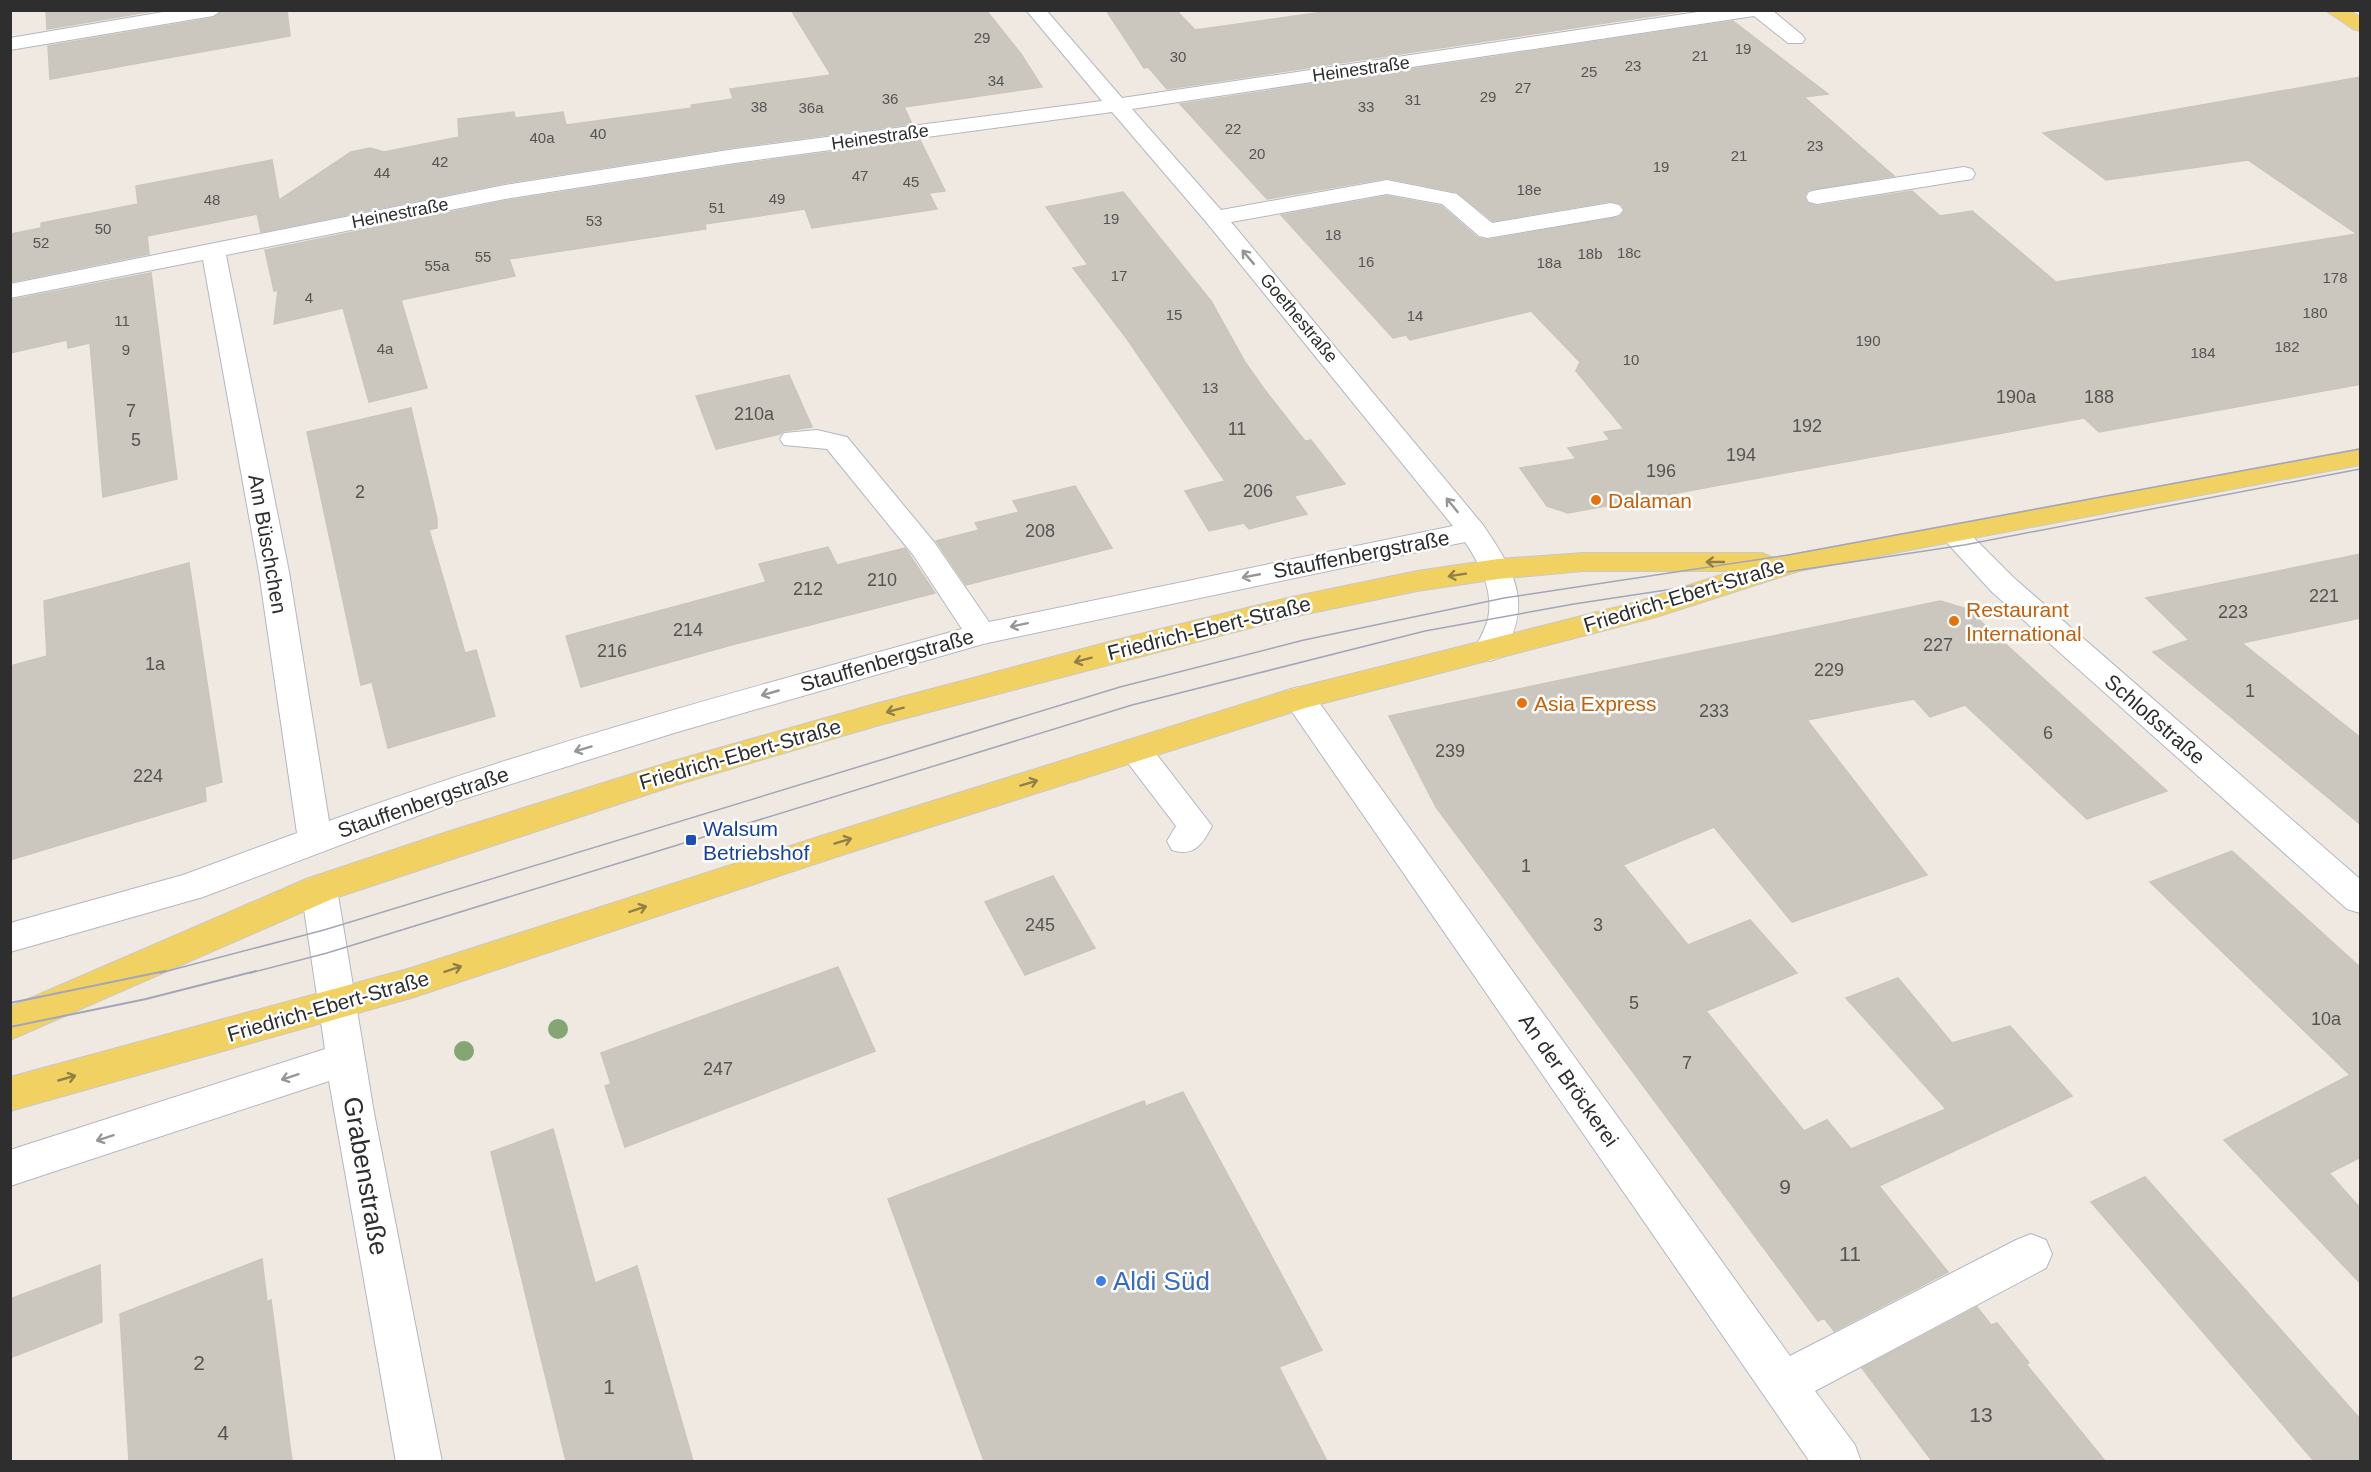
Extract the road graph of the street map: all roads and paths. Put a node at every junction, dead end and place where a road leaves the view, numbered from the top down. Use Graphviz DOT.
graph roads {
  1 [pos="213,10"];
  2 [pos="1035,10"];
  3 [pos="1753,10"];
  4 [pos="1759,10"];
  5 [pos="2334,10"];
  6 [pos="2361,25"];
  7 [pos="1795,39"];
  8 [pos="10,44"];
  9 [pos="1117,105"];
  10 [pos="1964,174"];
  11 [pos="1817,197"];
  12 [pos="1611,210"];
  13 [pos="1215,218"];
  14 [pos="213,250"];
  15 [pos="10,291"];
  16 [pos="794,439"];
  17 [pos="2361,457"];
  18 [pos="1473,531"];
  19 [pos="1954,534"];
  20 [pos="1794,562"];
  21 [pos="1498,569"];
  22 [pos="981,634"];
  23 [pos="1490,650"];
  24 [pos="1299,698"];
  25 [pos="1135,750"];
  26 [pos="315,840"];
  27 [pos="1184,841"];
  28 [pos="319,889"];
  29 [pos="2361,899"];
  30 [pos="10,938"];
  31 [pos="336,1004"];
  32 [pos="10,1024"];
  33 [pos="345,1059"];
  34 [pos="10,1094"];
  35 [pos="10,1168"];
  36 [pos="2031,1254"];
  37 [pos="1783,1384"];
  38 [pos="418,1461"];
  39 [pos="1838,1461"];
  1 -- 8 [label="street"];
  2 -- 9 [label="street, Goethestraße"];
  3 -- 9 [label="street, Heinestraße"];
  4 -- 7 [label="street"];
  5 -- 6 [label="main road"];
  9 -- 13 [label="street, Goethestraße"];
  9 -- 14 [label="street, Heinestraße"];
  10 -- 11 [label="street"];
  12 -- 13 [label="street"];
  18 -- 13 [label="street, Goethestraße, one-way"];
  14 -- 15 [label="street, Heinestraße"];
  14 -- 26 [label="street, Am Büschchen"];
  16 -- 22 [label="street"];
  17 -- 19 [label="main road"];
  18 -- 21 [label="street, Goethestraße"];
  18 -- 22 [label="street, Stauffenbergstraße, one-way"];
  19 -- 20 [label="main road"];
  19 -- 29 [label="street, Schloßstraße"];
  20 -- 21 [label="main road, Friedrich-Ebert-Straße, one-way"];
  20 -- 23 [label="main road, Friedrich-Ebert-Straße"];
  21 -- 23 [label="street, Goethestraße"];
  21 -- 28 [label="main road, Friedrich-Ebert-Straße, one-way"];
  22 -- 26 [label="street, Stauffenbergstraße, one-way"];
  23 -- 24 [label="main road, Friedrich-Ebert-Straße"];
  24 -- 25 [label="main road, Friedrich-Ebert-Straße"];
  24 -- 37 [label="street, An der Bröckerei"];
  25 -- 27 [label="street"];
  31 -- 25 [label="main road, Friedrich-Ebert-Straße, one-way"];
  26 -- 30 [label="street, Stauffenbergstraße"];
  28 -- 31 [label="street, Grabenstraße"];
  28 -- 32 [label="main road, Friedrich-Ebert-Straße"];
  31 -- 33 [label="street, Grabenstraße"];
  34 -- 31 [label="main road, Friedrich-Ebert-Straße, one-way"];
  33 -- 35 [label="street, one-way"];
  33 -- 38 [label="street, Grabenstraße"];
  36 -- 37 [label="street"];
  37 -- 39 [label="street, An der Bröckerei"];
}
